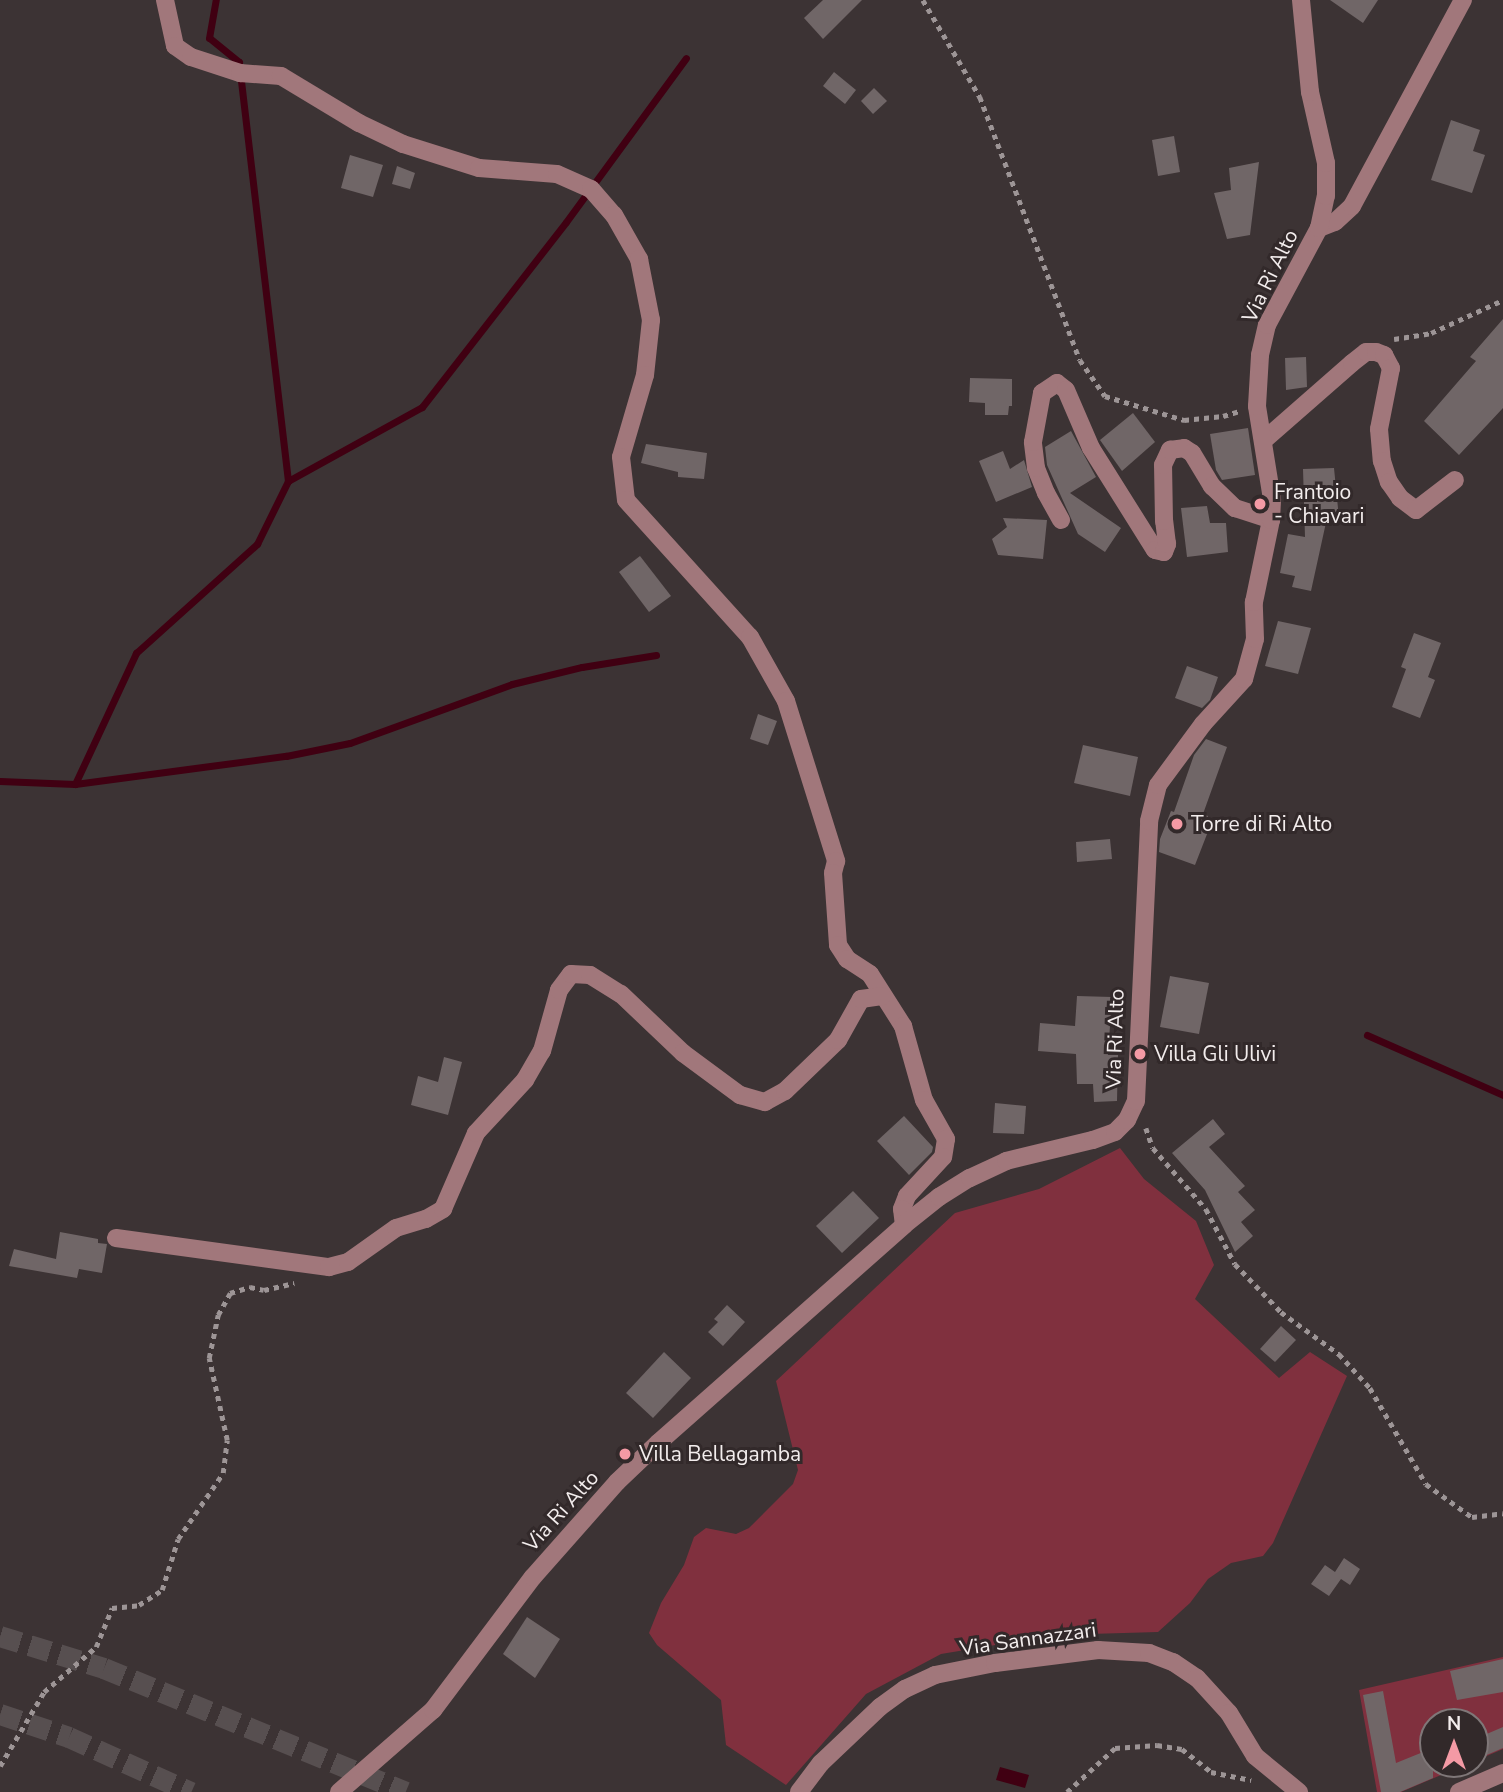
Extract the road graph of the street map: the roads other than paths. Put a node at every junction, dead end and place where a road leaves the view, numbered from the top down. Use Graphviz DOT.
graph roads {
  1 [pos="165,0"];
  2 [pos="1301,0"];
  3 [pos="1463,0"];
  4 [pos="1319,228"];
  5 [pos="1263,441"];
  6 [pos="1455,480"];
  7 [pos="1061,520"];
  8 [pos="1271,520"];
  9 [pos="882,996"];
  10 [pos="904,1226"];
  11 [pos="116,1238"];
  12 [pos="1503,1773"];
  13 [pos="1296,1790"];
  14 [pos="339,1792"];
  15 [pos="799,1792"];
  16 [pos="1459,1792"];
  1 -- 9 [label="street"];
  2 -- 4 [label="street, Via Ri Alto"];
  3 -- 4 [label="street"];
  4 -- 5 [label="street, Via Ri Alto"];
  5 -- 6 [label="street"];
  5 -- 8 [label="street, Via Ri Alto"];
  7 -- 8 [label="street"];
  8 -- 10 [label="street, Via Ri Alto"];
  9 -- 10 [label="street"];
  9 -- 11 [label="street"];
  10 -- 14 [label="street, Via Ri Alto"];
  12 -- 16 [label="street"];
  13 -- 15 [label="street, Via Sannazzari"];
}
